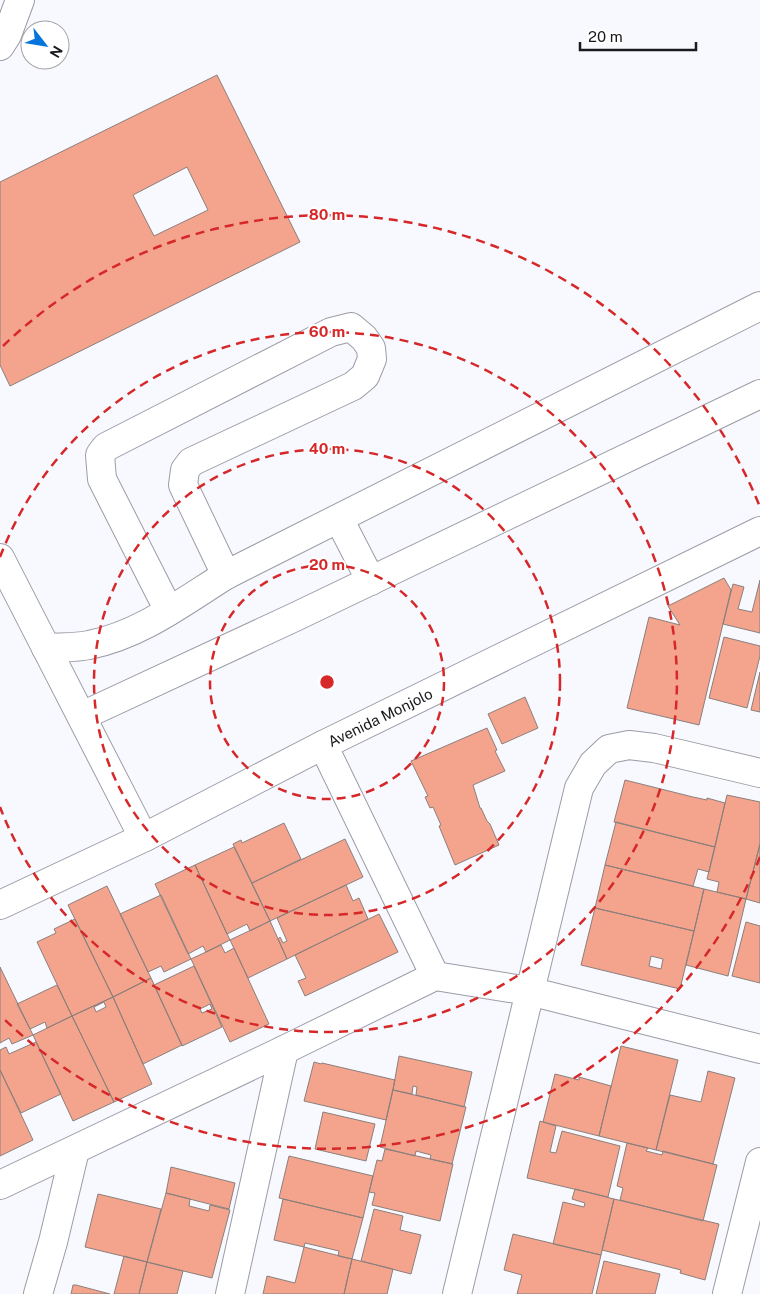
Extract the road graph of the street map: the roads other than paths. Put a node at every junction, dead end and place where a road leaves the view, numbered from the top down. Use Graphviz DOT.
graph roads {
  1 [pos="20,0"];
  2 [pos="0,46"];
  3 [pos="760,306"];
  4 [pos="760,394"];
  5 [pos="339,519"];
  6 [pos="760,531"];
  7 [pos="0,558"];
  8 [pos="226,575"];
  9 [pos="371,581"];
  10 [pos="169,611"];
  11 [pos="46,648"];
  12 [pos="82,716"];
  13 [pos="323,745"];
  14 [pos="760,773"];
  15 [pos="145,837"];
  16 [pos="0,905"];
  17 [pos="435,976"];
  18 [pos="529,991"];
  19 [pos="760,1049"];
  20 [pos="284,1050"];
  21 [pos="75,1150"];
  22 [pos="760,1162"];
  23 [pos="0,1185"];
  24 [pos="38,1294"];
  25 [pos="230,1294"];
  26 [pos="457,1294"];
  27 [pos="727,1294"];
  1 -- 2 [label="street"];
  3 -- 5 [label="street"];
  4 -- 9 [label="street"];
  5 -- 8 [label="street"];
  5 -- 9 [label="street"];
  6 -- 13 [label="street, Avenida Monjolo"];
  7 -- 11 [label="street"];
  8 -- 10 [label="street"];
  8 -- 10 [label="street"];
  9 -- 12 [label="street"];
  10 -- 11 [label="street"];
  11 -- 12 [label="street"];
  12 -- 15 [label="street"];
  13 -- 15 [label="street, Avenida Monjolo"];
  13 -- 17 [label="street"];
  14 -- 18 [label="street"];
  15 -- 16 [label="street, Avenida Monjolo"];
  17 -- 18 [label="street"];
  17 -- 20 [label="street"];
  18 -- 19 [label="street"];
  18 -- 26 [label="street"];
  20 -- 21 [label="street"];
  20 -- 25 [label="street"];
  21 -- 23 [label="street"];
  21 -- 24 [label="street"];
  22 -- 27 [label="street"];
}
